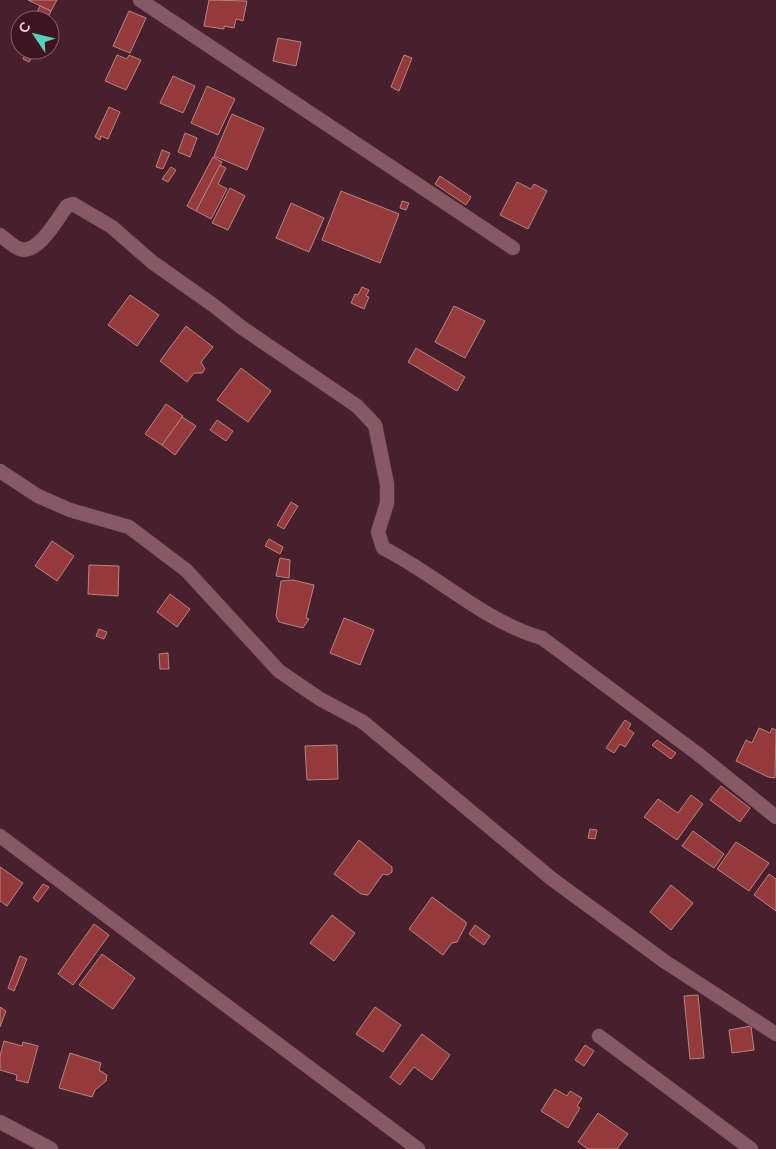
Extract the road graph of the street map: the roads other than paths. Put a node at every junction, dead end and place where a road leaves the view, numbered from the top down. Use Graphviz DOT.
graph roads {
  1 [pos="140,0"];
  2 [pos="0,235"];
  3 [pos="513,248"];
  4 [pos="0,471"];
  5 [pos="776,817"];
  6 [pos="0,836"];
  7 [pos="776,1034"];
  8 [pos="599,1036"];
  9 [pos="0,1122"];
  10 [pos="51,1149"];
  11 [pos="418,1149"];
  12 [pos="751,1149"];
  1 -- 3 [label="street"];
  2 -- 5 [label="street"];
  4 -- 7 [label="street"];
  6 -- 11 [label="street"];
  8 -- 12 [label="street"];
  9 -- 10 [label="street"];
}
